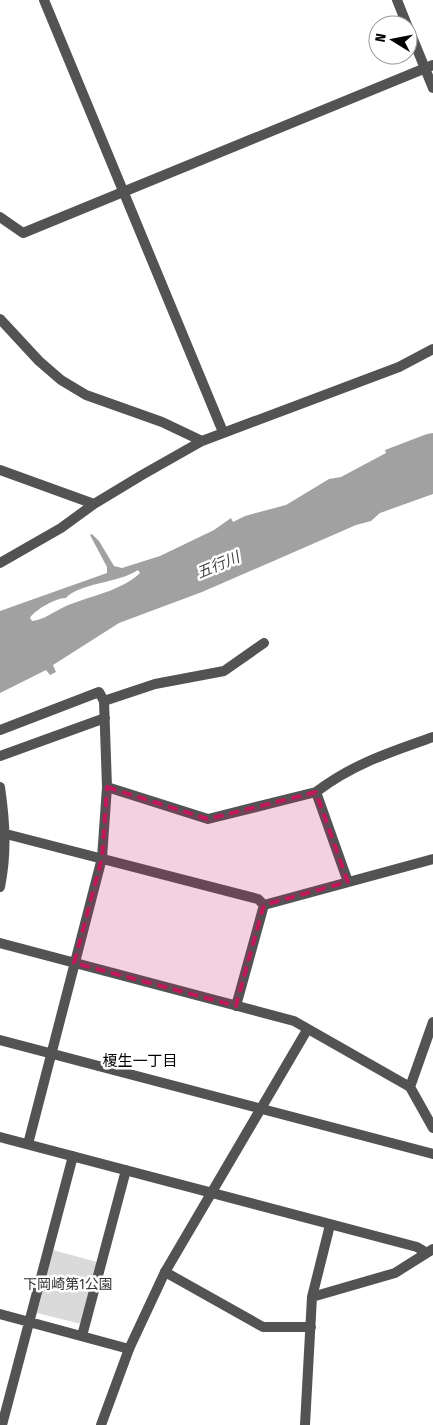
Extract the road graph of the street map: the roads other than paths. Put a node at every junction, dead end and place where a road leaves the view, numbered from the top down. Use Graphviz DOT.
graph roads {
  1 [pos="44,0"];
  2 [pos="397,0"];
  3 [pos="403,15"];
  4 [pos="418,46"];
  5 [pos="429,67"];
  6 [pos="433,88"];
  7 [pos="124,193"];
  8 [pos="0,217"];
  9 [pos="0,319"];
  10 [pos="433,349"];
  11 [pos="223,432"];
  12 [pos="202,441"];
  13 [pos="0,470"];
  14 [pos="94,504"];
  15 [pos="0,563"];
  16 [pos="264,643"];
  17 [pos="104,701"];
  18 [pos="105,718"];
  19 [pos="0,730"];
  20 [pos="433,737"];
  21 [pos="0,756"];
  22 [pos="0,787"];
  23 [pos="107,787"];
  24 [pos="316,792"];
  25 [pos="6,834"];
  26 [pos="102,858"];
  27 [pos="433,859"];
  28 [pos="348,882"];
  29 [pos="0,887"];
  30 [pos="264,905"];
  31 [pos="0,943"];
  32 [pos="74,963"];
  33 [pos="236,1006"];
  34 [pos="433,1022"];
  35 [pos="307,1030"];
  36 [pos="0,1040"];
  37 [pos="50,1054"];
  38 [pos="410,1087"];
  39 [pos="261,1109"];
  40 [pos="433,1128"];
  41 [pos="0,1137"];
  42 [pos="28,1144"];
  43 [pos="433,1154"];
  44 [pos="73,1156"];
  45 [pos="126,1170"];
  46 [pos="213,1192"];
  47 [pos="330,1225"];
  48 [pos="430,1251"];
  49 [pos="165,1272"];
  50 [pos="312,1297"];
  51 [pos="0,1314"];
  52 [pos="30,1322"];
  53 [pos="311,1327"];
  54 [pos="82,1336"];
  55 [pos="129,1349"];
  56 [pos="2,1425"];
  57 [pos="101,1425"];
  58 [pos="305,1425"];
  1 -- 7 [label="street"];
  2 -- 3 [label="street"];
  4 -- 5 [label="street"];
  5 -- 6 [label="street"];
  5 -- 7 [label="street"];
  7 -- 8 [label="street"];
  7 -- 11 [label="street"];
  9 -- 12 [label="street"];
  10 -- 11 [label="street"];
  11 -- 12 [label="street"];
  12 -- 14 [label="street"];
  13 -- 14 [label="street"];
  14 -- 15 [label="street"];
  16 -- 17 [label="street"];
  17 -- 18 [label="street"];
  17 -- 19 [label="street"];
  18 -- 21 [label="street"];
  18 -- 23 [label="street"];
  20 -- 24 [label="street"];
  22 -- 25 [label="street"];
  23 -- 24 [label="street"];
  23 -- 26 [label="street"];
  24 -- 28 [label="street"];
  25 -- 26 [label="street"];
  25 -- 29 [label="street"];
  26 -- 30 [label="street"];
  26 -- 32 [label="street"];
  27 -- 28 [label="street"];
  28 -- 30 [label="street"];
  30 -- 33 [label="street"];
  31 -- 32 [label="street"];
  32 -- 33 [label="street"];
  32 -- 37 [label="street"];
  33 -- 35 [label="street"];
  34 -- 38 [label="street"];
  35 -- 38 [label="street"];
  35 -- 39 [label="street"];
  36 -- 37 [label="street"];
  37 -- 39 [label="street"];
  37 -- 42 [label="street"];
  38 -- 40 [label="street"];
  39 -- 43 [label="street"];
  39 -- 46 [label="street"];
  41 -- 42 [label="street"];
  42 -- 44 [label="street"];
  44 -- 45 [label="street"];
  44 -- 52 [label="street"];
  45 -- 46 [label="street"];
  45 -- 54 [label="street"];
  46 -- 47 [label="street"];
  46 -- 49 [label="street"];
  47 -- 48 [label="street"];
  47 -- 50 [label="street"];
  48 -- 50 [label="street"];
  49 -- 53 [label="street"];
  49 -- 55 [label="street"];
  50 -- 53 [label="street"];
  51 -- 52 [label="street"];
  52 -- 54 [label="street"];
  52 -- 56 [label="street"];
  53 -- 58 [label="street"];
  54 -- 55 [label="street"];
  55 -- 57 [label="street"];
}
